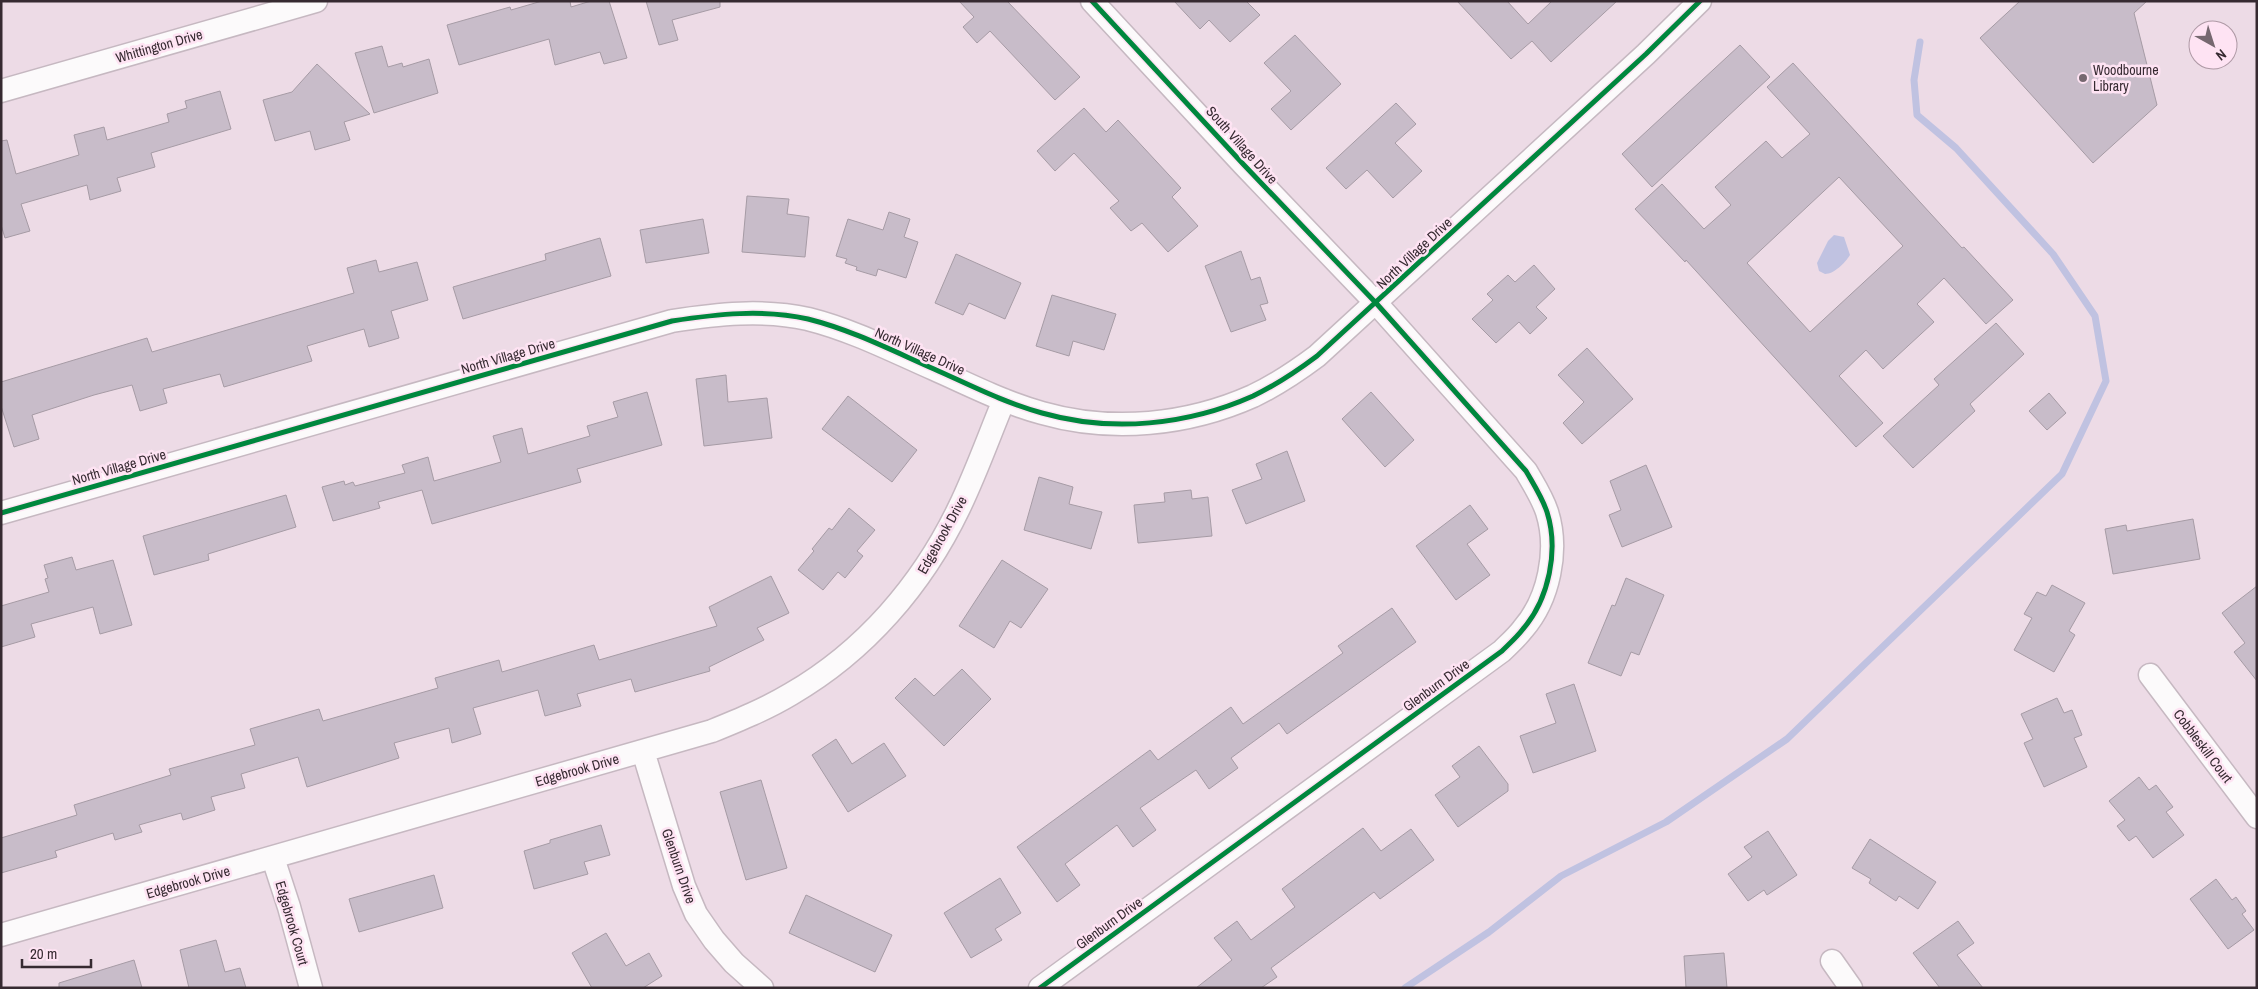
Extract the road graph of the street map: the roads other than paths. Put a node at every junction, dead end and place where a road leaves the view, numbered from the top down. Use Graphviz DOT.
graph roads {
  1 [pos="316,1"];
  2 [pos="1092,1"];
  3 [pos="1700,1"];
  4 [pos="1,91"];
  5 [pos="1376,303"];
  6 [pos="1004,400"];
  7 [pos="1,513"];
  8 [pos="2150,675"];
  9 [pos="643,751"];
  10 [pos="2257,818"];
  11 [pos="273,858"];
  12 [pos="1,935"];
  13 [pos="1832,960"];
  14 [pos="311,988"];
  15 [pos="762,988"];
  16 [pos="1040,988"];
  17 [pos="1851,988"];
  1 -- 4 [label="street, Whittington Drive"];
  2 -- 5 [label="street, South Village Drive"];
  3 -- 5 [label="street, North Village Drive"];
  5 -- 6 [label="street, North Village Drive"];
  5 -- 16 [label="street, Glenburn Drive"];
  6 -- 7 [label="street, North Village Drive"];
  6 -- 9 [label="street, Edgebrook Drive"];
  8 -- 10 [label="street, Cobbleskill Court"];
  9 -- 11 [label="street, Edgebrook Drive"];
  9 -- 15 [label="street, Glenburn Drive"];
  11 -- 12 [label="street, Edgebrook Drive"];
  11 -- 14 [label="street, Edgebrook Court"];
  13 -- 17 [label="street"];
}
